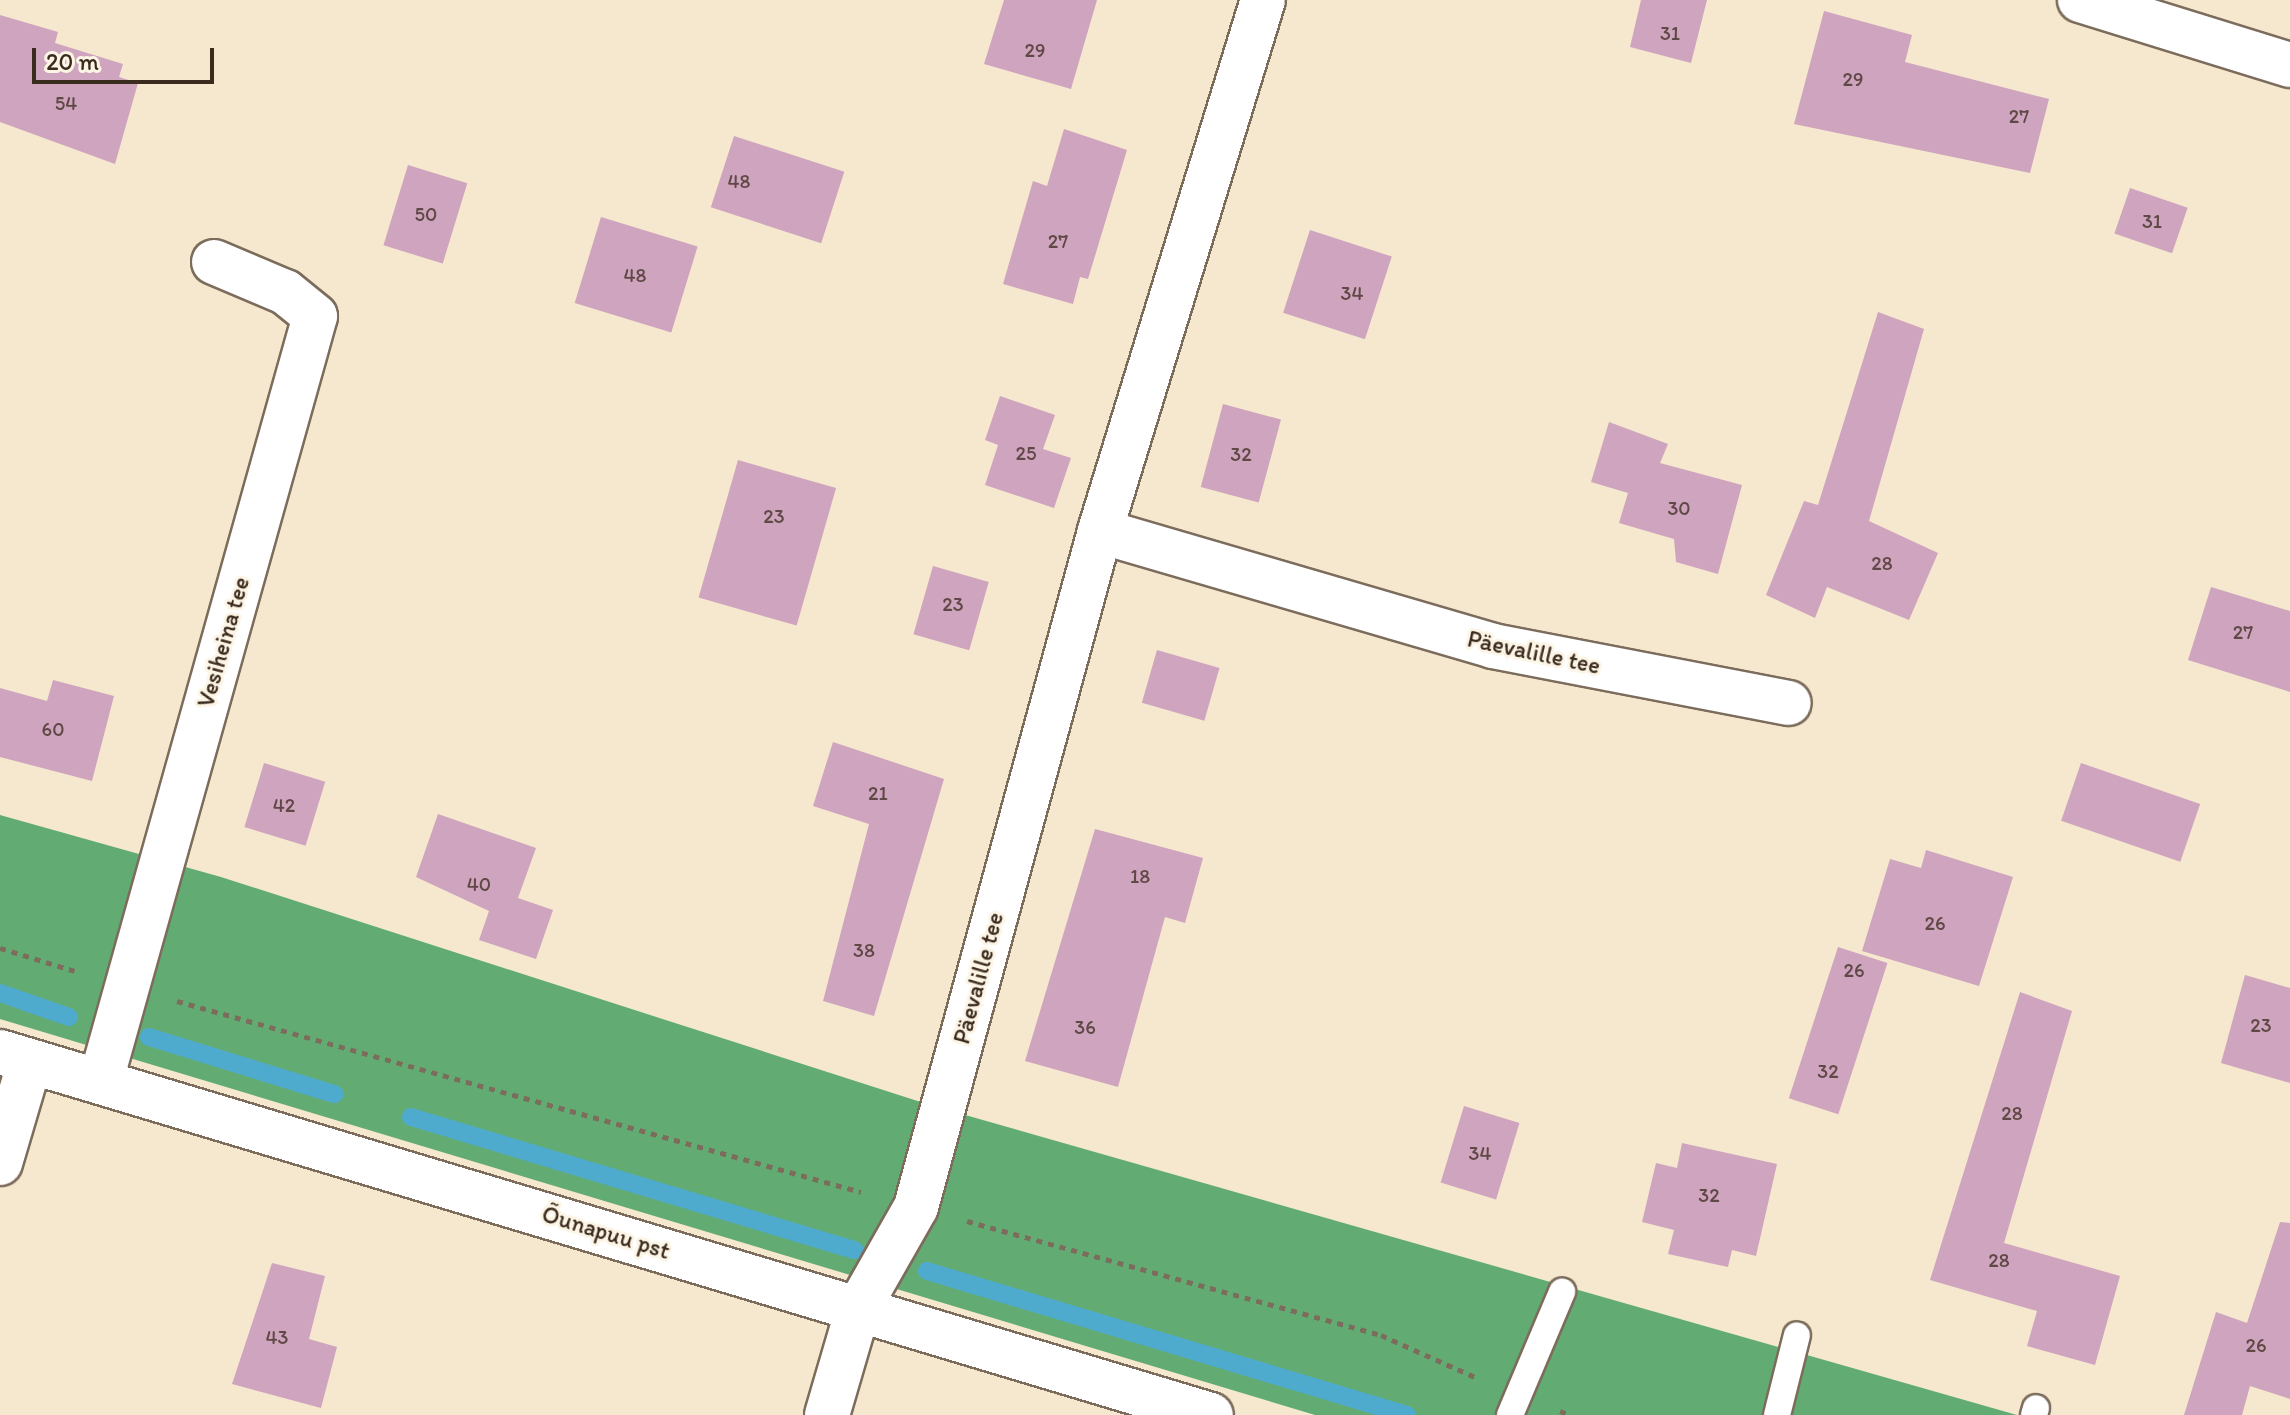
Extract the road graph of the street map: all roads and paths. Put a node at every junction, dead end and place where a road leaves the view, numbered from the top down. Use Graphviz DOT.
graph roads {
  1 [pos="1263,0"];
  2 [pos="2080,0"];
  3 [pos="2290,65"];
  4 [pos="214,262"];
  5 [pos="1100,531"];
  6 [pos="1789,703"];
  7 [pos="0,948"];
  8 [pos="126,987"];
  9 [pos="15,1056"];
  10 [pos="101,1080"];
  11 [pos="0,1163"];
  12 [pos="916,1207"];
  13 [pos="1562,1292"];
  14 [pos="858,1309"];
  15 [pos="1797,1335"];
  16 [pos="1513,1405"];
  17 [pos="827,1415"];
  18 [pos="1211,1415"];
  19 [pos="1571,1415"];
  20 [pos="1777,1415"];
  1 -- 5 [label="street, Päevalille tee"];
  2 -- 3 [label="street"];
  4 -- 8 [label="street, Vesiheina tee"];
  5 -- 6 [label="street, Päevalille tee"];
  5 -- 12 [label="street, Päevalille tee"];
  7 -- 8 [label="path"];
  8 -- 10 [label="street, Vesiheina tee"];
  8 -- 12 [label="path"];
  9 -- 10 [label="street, Õunapuu pst"];
  9 -- 11 [label="street"];
  10 -- 14 [label="street, Õunapuu pst"];
  12 -- 14 [label="street, Päevalille tee"];
  12 -- 16 [label="path"];
  13 -- 16 [label="lane"];
  14 -- 17 [label="street, Päevalille tee"];
  14 -- 18 [label="street, Õunapuu pst"];
  15 -- 20 [label="lane"];
  16 -- 19 [label="path"];
}
